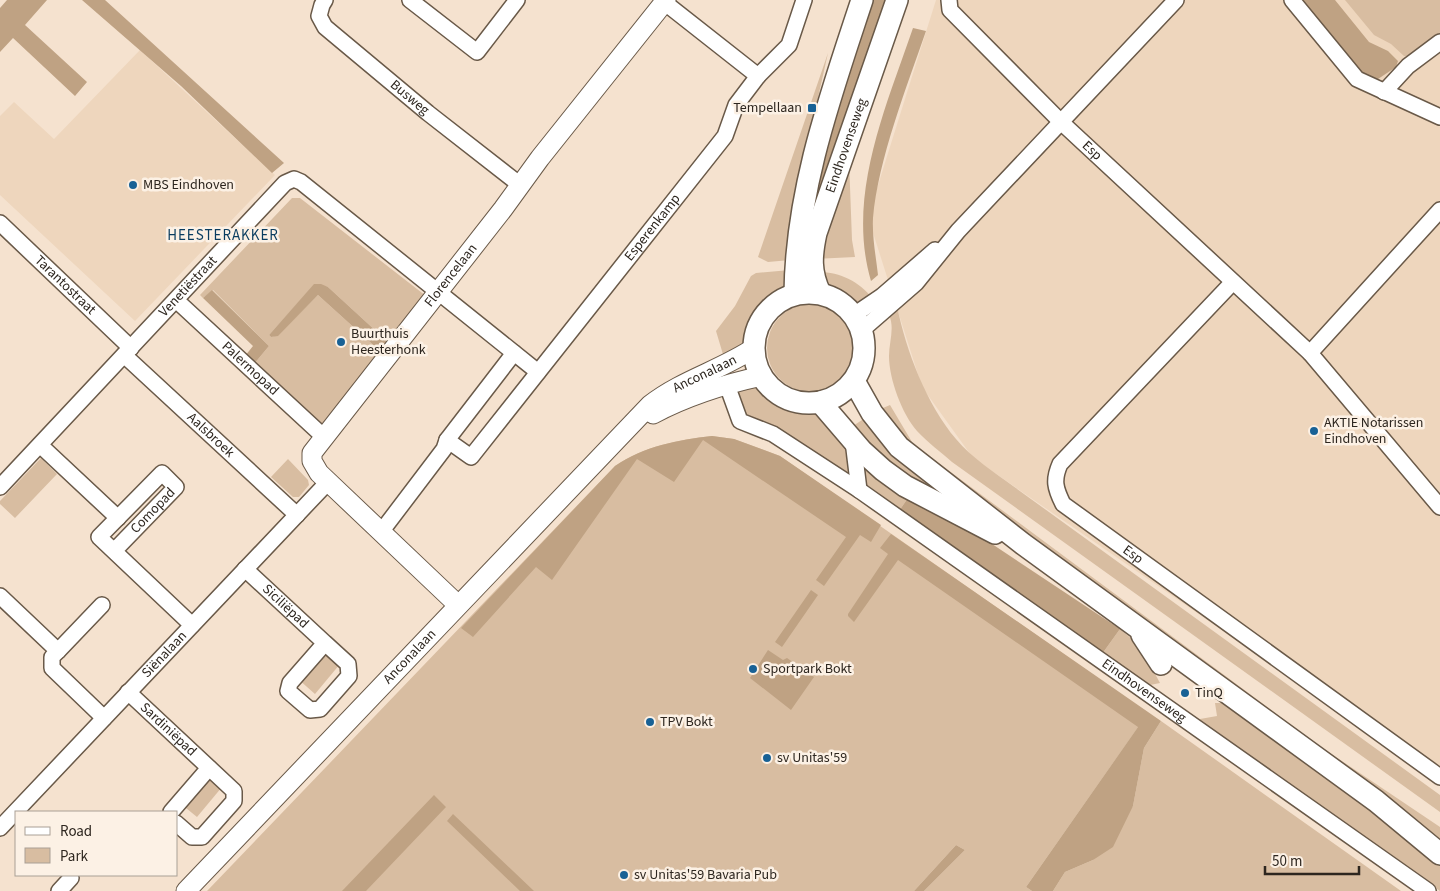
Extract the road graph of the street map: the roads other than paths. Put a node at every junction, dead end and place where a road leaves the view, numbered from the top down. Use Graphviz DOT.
graph roads {
  1 [pos="326,0"];
  2 [pos="410,0"];
  3 [pos="518,0"];
  4 [pos="804,0"];
  5 [pos="862,0"];
  6 [pos="897,0"];
  7 [pos="948,0"];
  8 [pos="1176,0"];
  9 [pos="1292,0"];
  10 [pos="665,1"];
  11 [pos="1440,42"];
  12 [pos="758,76"];
  13 [pos="1384,92"];
  14 [pos="1440,117"];
  15 [pos="1061,122"];
  16 [pos="519,184"];
  17 [pos="1440,210"];
  18 [pos="0,223"];
  19 [pos="1232,283"];
  20 [pos="438,293"];
  21 [pos="820,293"];
  22 [pos="795,294"];
  23 [pos="176,300"];
  24 [pos="858,323"];
  25 [pos="754,348"];
  26 [pos="128,352"];
  27 [pos="514,353"];
  28 [pos="1310,353"];
  29 [pos="538,372"];
  30 [pos="762,376"];
  31 [pos="854,381"];
  32 [pos="727,385"];
  33 [pos="820,402"];
  34 [pos="633,421"];
  35 [pos="324,437"];
  36 [pos="447,440"];
  37 [pos="853,441"];
  38 [pos="40,445"];
  39 [pos="328,482"];
  40 [pos="0,487"];
  41 [pos="859,490"];
  42 [pos="1440,508"];
  43 [pos="297,514"];
  44 [pos="118,518"];
  45 [pos="381,532"];
  46 [pos="1023,544"];
  47 [pos="114,551"];
  48 [pos="245,569"];
  49 [pos="0,596"];
  50 [pos="102,605"];
  51 [pos="458,605"];
  52 [pos="1133,623"];
  53 [pos="192,625"];
  54 [pos="325,643"];
  55 [pos="58,651"];
  56 [pos="1161,664"];
  57 [pos="128,692"];
  58 [pos="104,718"];
  59 [pos="209,768"];
  60 [pos="1440,777"];
  61 [pos="16,811"];
  62 [pos="172,811"];
  63 [pos="15,812"];
  64 [pos="178,825"];
  65 [pos="0,828"];
  66 [pos="1440,854"];
  67 [pos="71,878"];
  68 [pos="59,891"];
  69 [pos="186,891"];
  70 [pos="1428,891"];
  1 -- 16 [label="street, Busweg"];
  2 -- 3 [label="street"];
  4 -- 12 [label="street, Esperenkamp"];
  5 -- 22 [label="main road, Eindhovenseweg"];
  6 -- 21 [label="main road, Eindhovenseweg"];
  7 -- 15 [label="street, Esp"];
  8 -- 15 [label="street"];
  9 -- 13 [label="street"];
  10 -- 12 [label="street"];
  10 -- 16 [label="street, Florencelaan"];
  11 -- 13 [label="street"];
  12 -- 29 [label="street, Esperenkamp"];
  13 -- 14 [label="street"];
  15 -- 19 [label="street, Esp"];
  15 -- 24 [label="street"];
  16 -- 20 [label="street, Florencelaan"];
  17 -- 28 [label="street"];
  18 -- 26 [label="street, Tarantostraat"];
  19 -- 28 [label="street, Esp"];
  19 -- 60 [label="street, Esp"];
  20 -- 23 [label="street, Venetiëstraat"];
  20 -- 27 [label="street"];
  20 -- 35 [label="street, Florencelaan"];
  21 -- 22 [label="main road"];
  21 -- 24 [label="main road"];
  22 -- 25 [label="main road"];
  23 -- 26 [label="street, Venetiëstraat"];
  23 -- 35 [label="street, Palermopad"];
  24 -- 31 [label="main road"];
  25 -- 30 [label="main road"];
  25 -- 34 [label="street, Anconalaan"];
  26 -- 38 [label="street, Venetiëstraat"];
  26 -- 43 [label="street, Aalsbroek"];
  27 -- 29 [label="street"];
  27 -- 36 [label="street"];
  28 -- 42 [label="street, Esp"];
  29 -- 36 [label="street, Esperenkamp"];
  30 -- 32 [label="street, Anconalaan"];
  30 -- 33 [label="main road"];
  31 -- 33 [label="main road"];
  31 -- 46 [label="main road"];
  32 -- 34 [label="street, Anconalaan"];
  32 -- 41 [label="street, Eindhovenseweg"];
  33 -- 37 [label="main road"];
  34 -- 51 [label="street, Anconalaan"];
  35 -- 39 [label="street, Florencelaan"];
  36 -- 45 [label="street"];
  37 -- 41 [label="street"];
  37 -- 46 [label="main road"];
  38 -- 40 [label="street, Venetiëstraat"];
  38 -- 44 [label="street, Comopad"];
  39 -- 43 [label="street, Siënalaan"];
  39 -- 45 [label="street, Florencelaan"];
  41 -- 70 [label="street, Eindhovenseweg"];
  43 -- 48 [label="street, Siënalaan"];
  44 -- 47 [label="street, Comopad"];
  44 -- 47 [label="street, Comopad"];
  45 -- 51 [label="street, Florencelaan"];
  46 -- 52 [label="main road"];
  47 -- 53 [label="street, Comopad"];
  48 -- 53 [label="street, Siënalaan"];
  48 -- 54 [label="street, Siciliëpad"];
  49 -- 55 [label="street"];
  50 -- 55 [label="street"];
  51 -- 69 [label="street, Anconalaan"];
  52 -- 56 [label="main road"];
  52 -- 66 [label="main road"];
  53 -- 57 [label="street, Siënalaan"];
  55 -- 58 [label="street"];
  57 -- 58 [label="street, Siënalaan"];
  57 -- 59 [label="street, Sardiniëpad"];
  58 -- 61 [label="street, Siënalaan"];
  59 -- 62 [label="street, Sardiniëpad"];
  59 -- 64 [label="street, Sardiniëpad"];
  63 -- 65 [label="street, Siënalaan"];
  67 -- 68 [label="street"];
}
